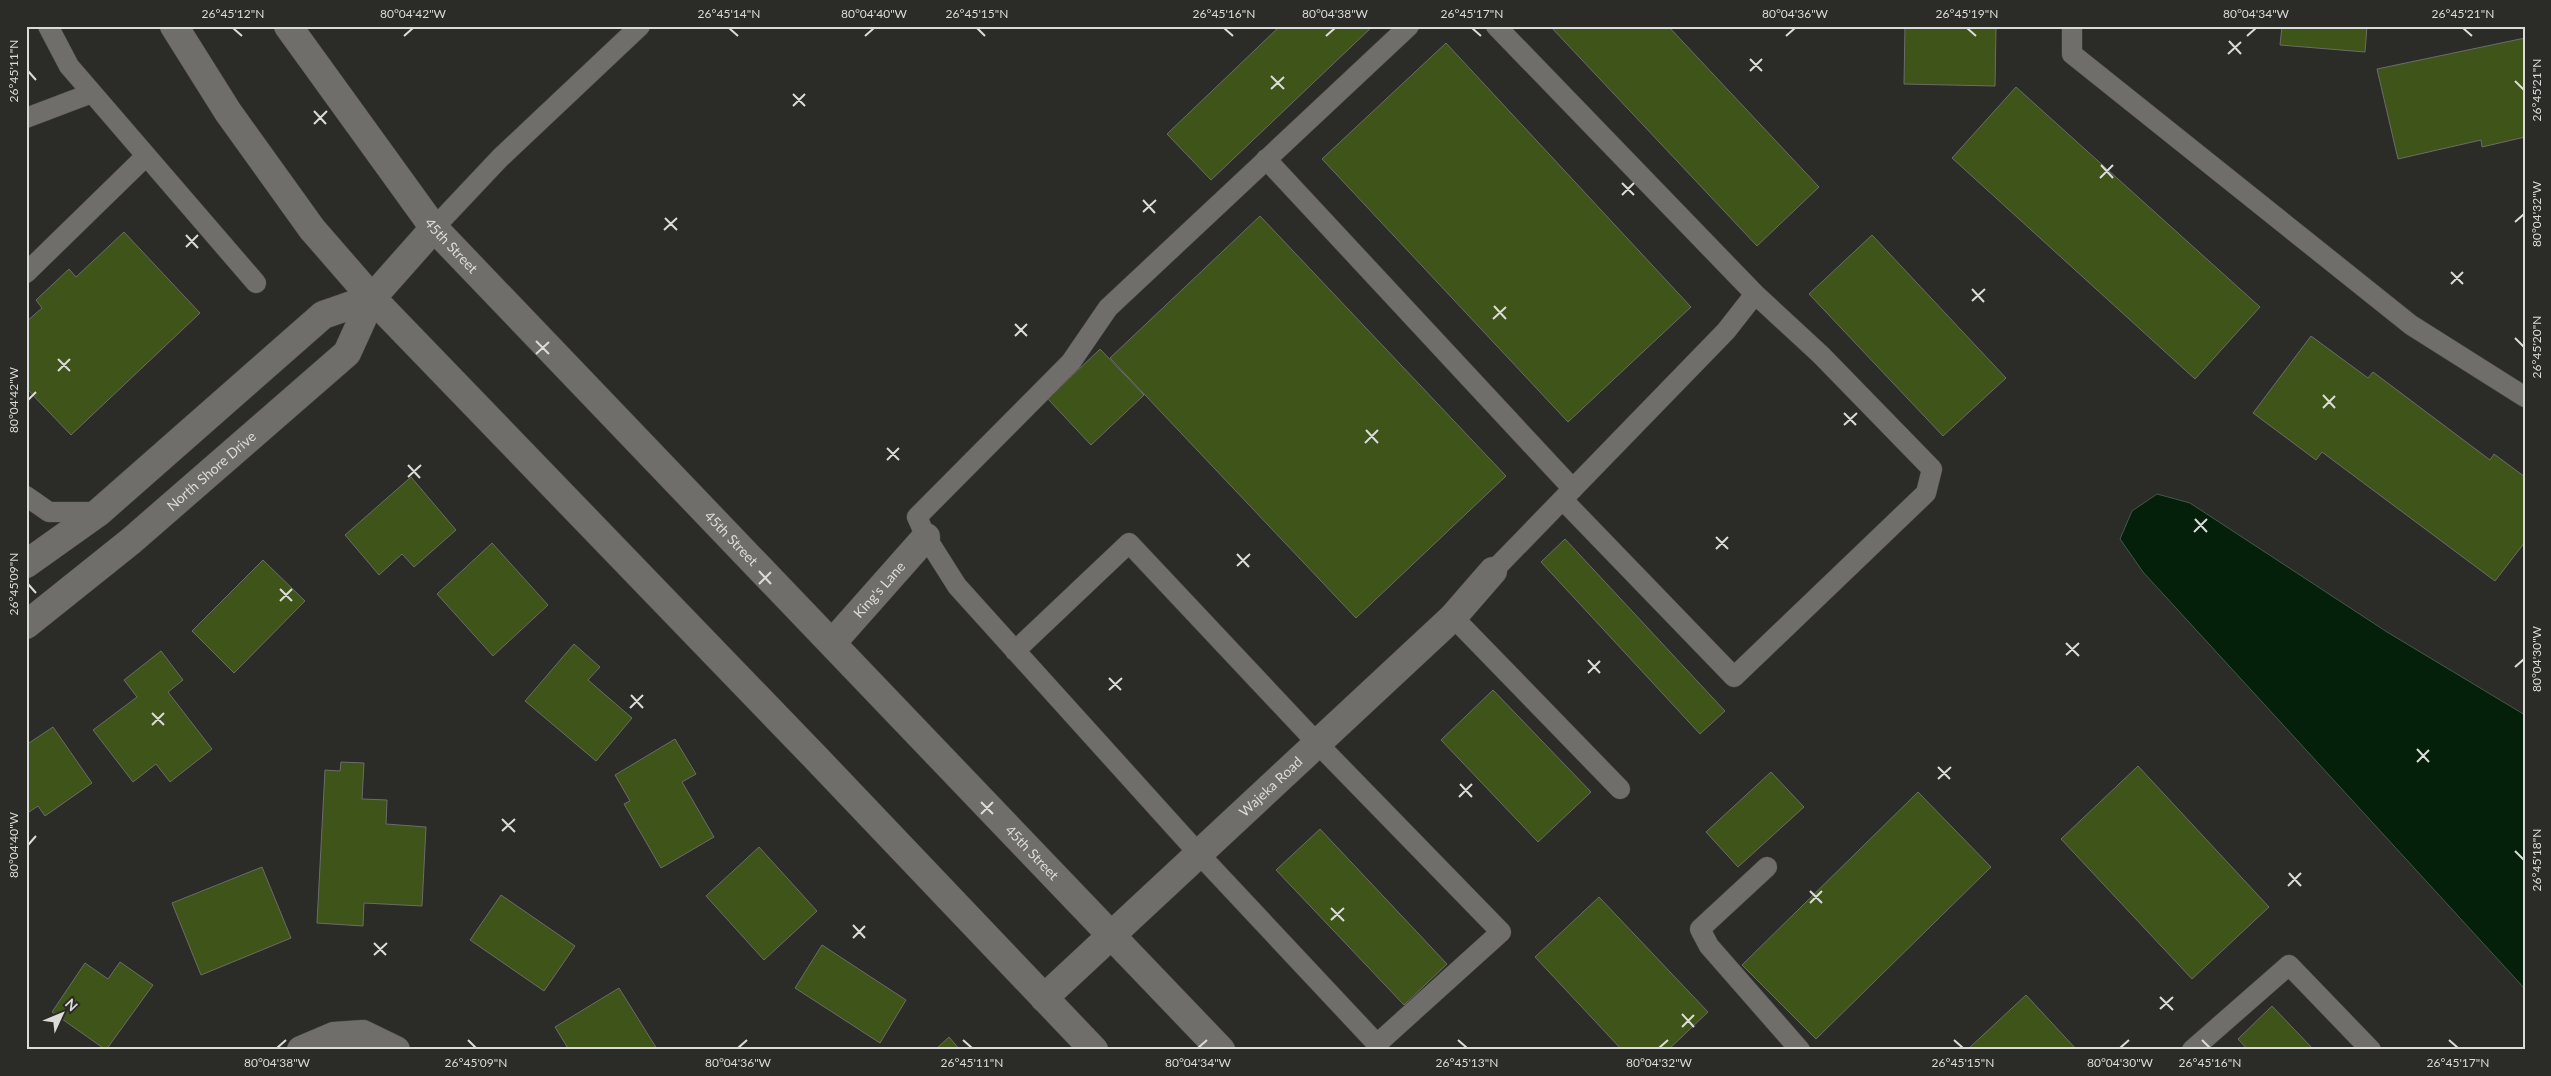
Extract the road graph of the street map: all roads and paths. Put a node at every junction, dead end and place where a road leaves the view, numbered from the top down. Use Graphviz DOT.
graph roads {
  1 [pos="48,26"];
  2 [pos="174,26"];
  3 [pos="288,26"];
  4 [pos="640,26"];
  5 [pos="1409,26"];
  6 [pos="1496,26"];
  7 [pos="2072,26"];
  8 [pos="92,93"];
  9 [pos="26,118"];
  10 [pos="146,156"];
  11 [pos="1266,159"];
  12 [pos="434,228"];
  13 [pos="26,273"];
  14 [pos="256,284"];
  15 [pos="1755,294"];
  16 [pos="372,298"];
  17 [pos="2525,397"];
  18 [pos="1568,495"];
  19 [pos="26,496"];
  20 [pos="99,512"];
  21 [pos="926,537"];
  22 [pos="26,564"];
  23 [pos="1493,571"];
  24 [pos="1453,617"];
  25 [pos="28,622"];
  26 [pos="833,642"];
  27 [pos="1015,651"];
  28 [pos="1318,743"];
  29 [pos="1620,789"];
  30 [pos="1199,854"];
  31 [pos="1767,867"];
  32 [pos="1111,935"];
  33 [pos="1044,998"];
  34 [pos="1378,1047"];
  35 [pos="301,1050"];
  36 [pos="396,1050"];
  37 [pos="1094,1050"];
  38 [pos="1221,1050"];
  39 [pos="1800,1050"];
  40 [pos="2192,1050"];
  41 [pos="2371,1050"];
  1 -- 8 [label="lane"];
  2 -- 16 [label="main road"];
  3 -- 12 [label="main road, 45th Street"];
  4 -- 12 [label="lane"];
  5 -- 11 [label="lane"];
  6 -- 15 [label="lane"];
  7 -- 17 [label="lane"];
  8 -- 9 [label="lane"];
  8 -- 10 [label="lane"];
  10 -- 13 [label="lane"];
  10 -- 14 [label="lane"];
  11 -- 18 [label="lane"];
  11 -- 21 [label="lane"];
  12 -- 16 [label="main road, North Shore Drive"];
  12 -- 26 [label="main road, 45th Street"];
  15 -- 18 [label="lane"];
  15 -- 18 [label="lane"];
  16 -- 20 [label="main road, North Shore Drive"];
  16 -- 25 [label="main road, North Shore Drive"];
  16 -- 33 [label="main road"];
  18 -- 23 [label="lane"];
  19 -- 20 [label="lane"];
  20 -- 22 [label="main road, North Shore Drive"];
  21 -- 26 [label="main road, King's Lane"];
  21 -- 27 [label="lane"];
  23 -- 24 [label="main road, Wajeka Road"];
  24 -- 28 [label="main road, Wajeka Road"];
  24 -- 29 [label="lane"];
  26 -- 32 [label="main road, 45th Street"];
  27 -- 28 [label="lane"];
  27 -- 30 [label="lane"];
  28 -- 30 [label="main road, Wajeka Road"];
  28 -- 34 [label="lane"];
  30 -- 32 [label="main road, Wajeka Road"];
  30 -- 34 [label="lane"];
  31 -- 39 [label="lane"];
  32 -- 33 [label="main road, Wajeka Road"];
  32 -- 38 [label="main road, 45th Street"];
  33 -- 37 [label="main road"];
  35 -- 36 [label="main road"];
  40 -- 41 [label="lane"];
}
